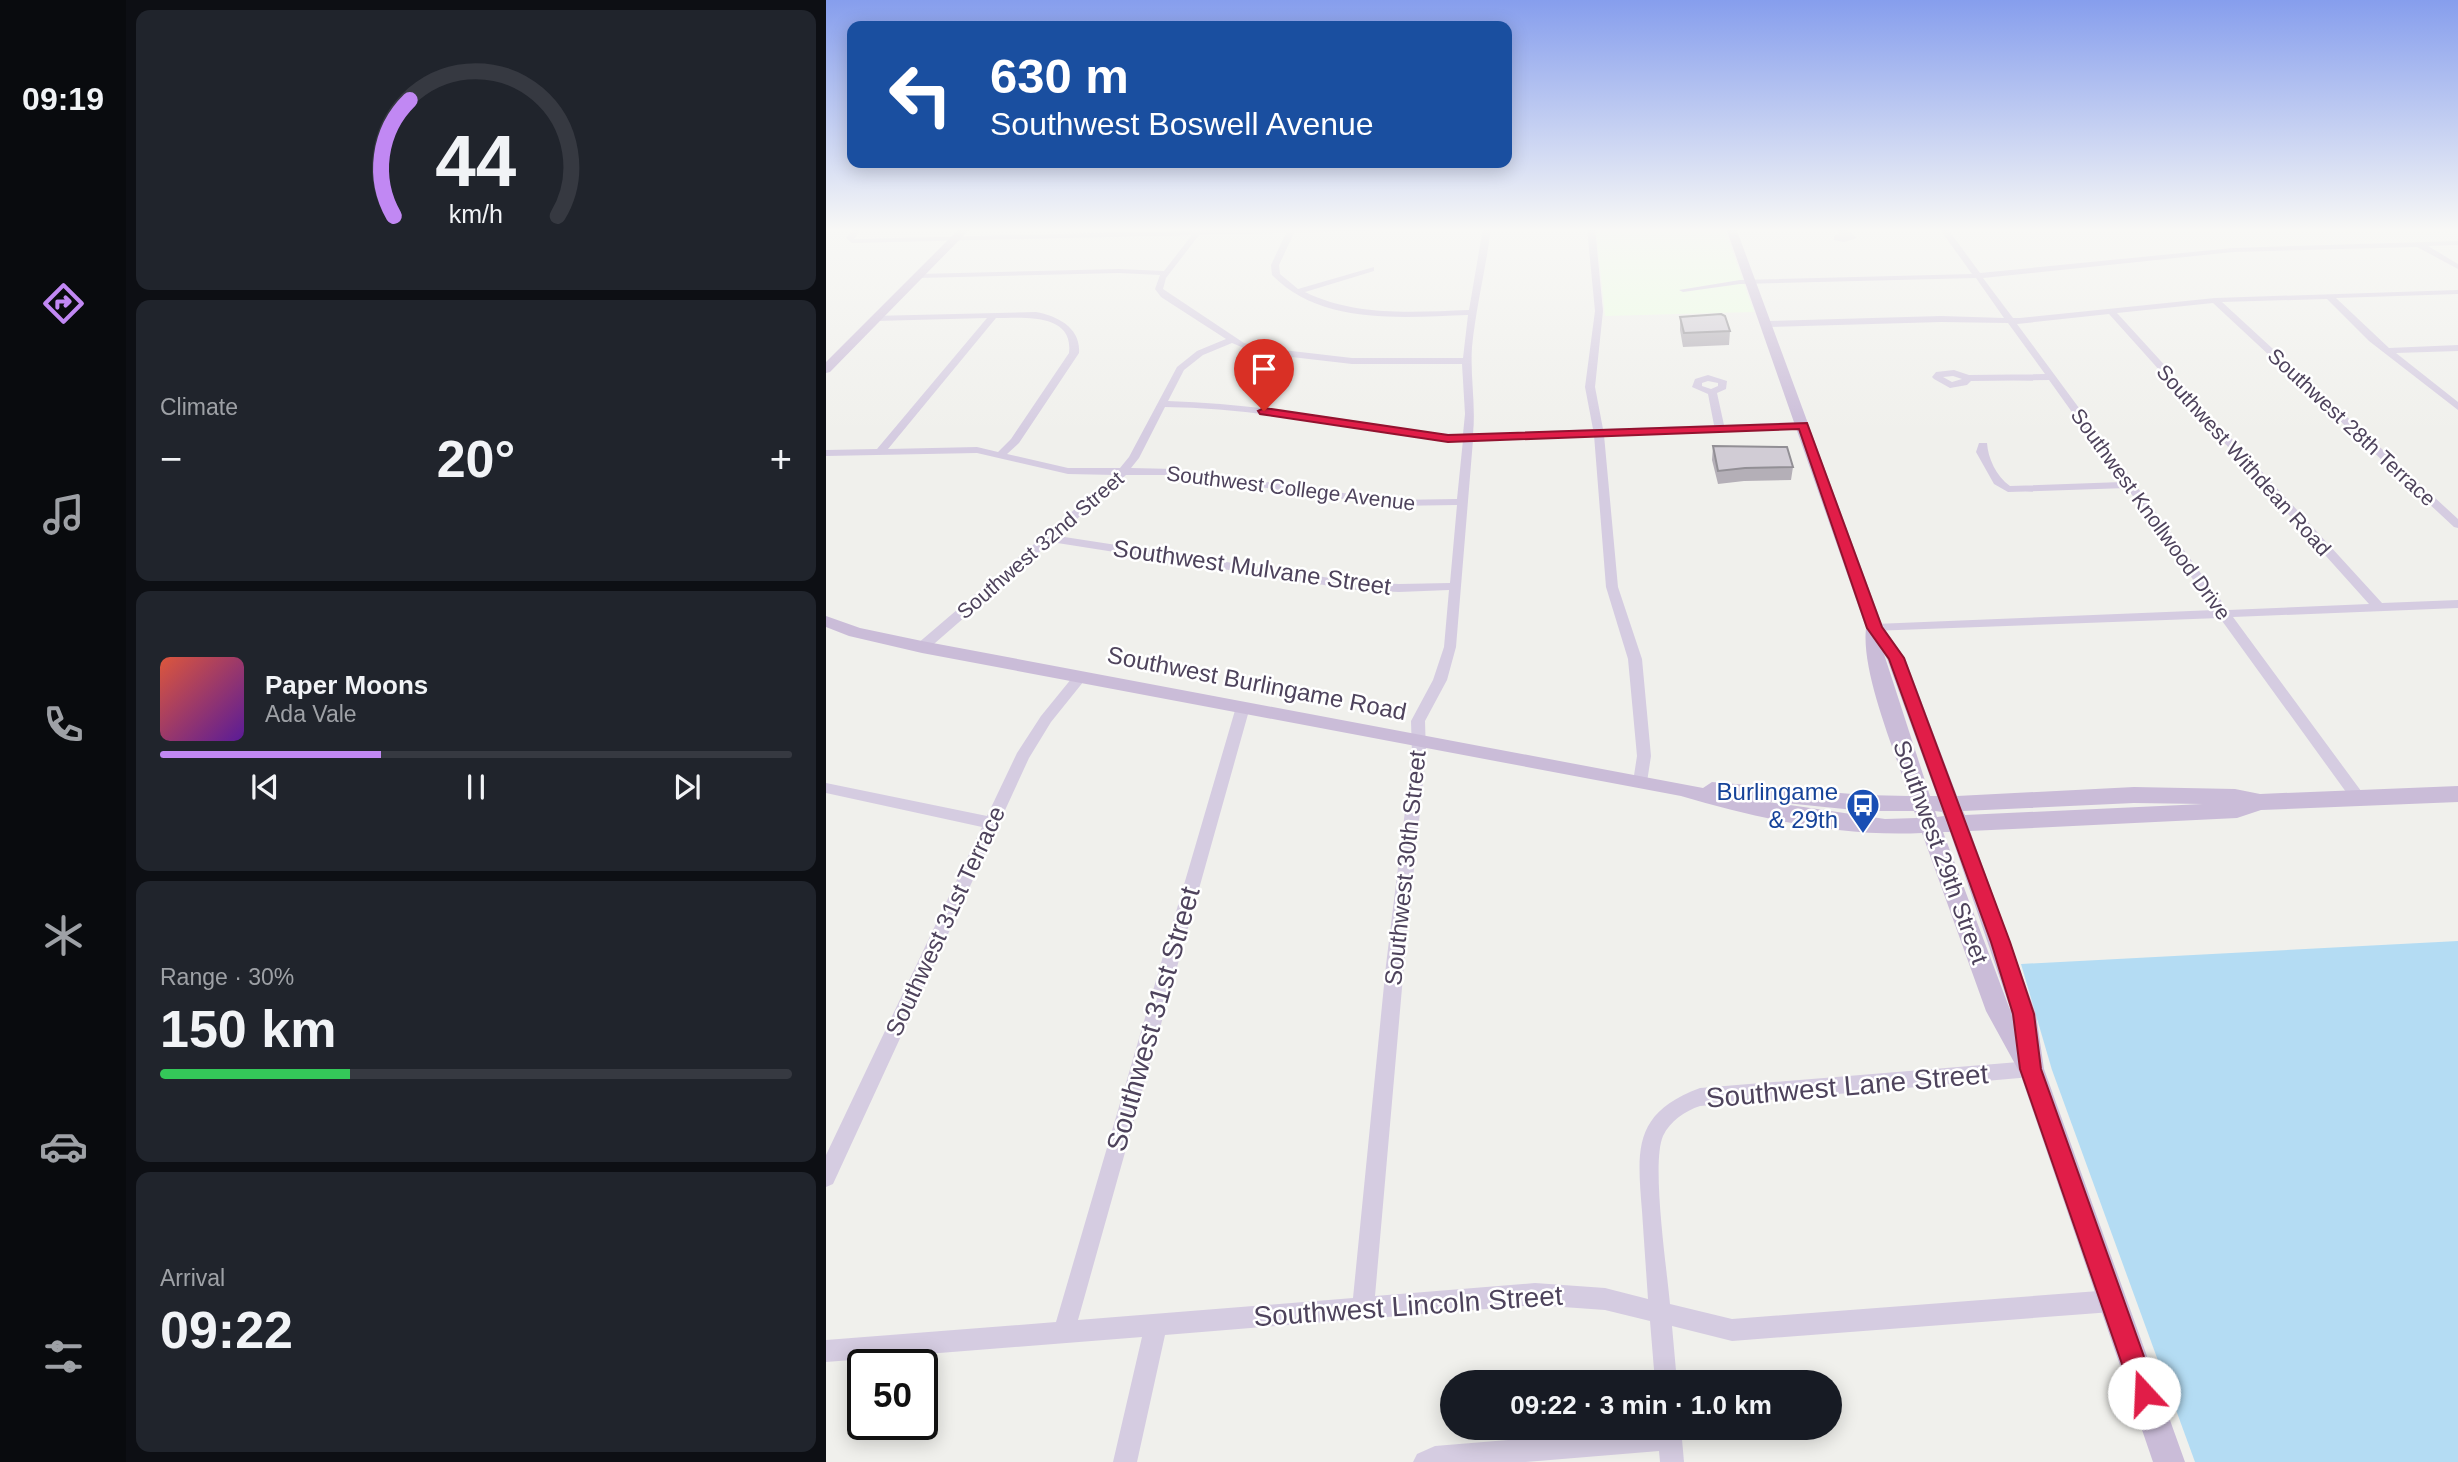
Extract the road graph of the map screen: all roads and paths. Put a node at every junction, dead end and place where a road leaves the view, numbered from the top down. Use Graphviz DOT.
graph roads {
  1 [pos="898,296"];
  2 [pos="1166,296"];
  3 [pos="1309,296"];
  4 [pos="1476,296"];
  5 [pos="1597,296"];
  6 [pos="1757,296"];
  7 [pos="1993,296"];
  8 [pos="2300,296"];
  9 [pos="2329,296"];
  10 [pos="2215,300"];
  11 [pos="2111,311"];
  12 [pos="1473,312"];
  13 [pos="994,315"];
  14 [pos="875,318"];
  15 [pos="2011,321"];
  16 [pos="1767,324"];
  17 [pos="1233,340"];
  18 [pos="2458,348"];
  19 [pos="2387,351"];
  20 [pos="1468,361"];
  21 [pos="826,369"];
  22 [pos="2052,377"];
  23 [pos="1968,378"];
  24 [pos="1712,391"];
  25 [pos="1162,404"];
  26 [pos="2458,407"];
  27 [pos="1803,425"];
  28 [pos="1720,428"];
  29 [pos="1599,433"];
  30 [pos="1468,438"];
  31 [pos="1983,446"];
  32 [pos="881,451"];
  33 [pos="826,453"];
  34 [pos="1000,455"];
  35 [pos="1124,472"];
  36 [pos="2130,485"];
  37 [pos="1464,502"];
  38 [pos="2458,525"];
  39 [pos="1048,538"];
  40 [pos="1456,586"];
  41 [pos="2458,604"];
  42 [pos="2379,607"];
  43 [pos="2224,614"];
  44 [pos="826,621"];
  45 [pos="1875,628"];
  46 [pos="922,647"];
  47 [pos="1082,676"];
  48 [pos="1243,707"];
  49 [pos="1418,740"];
  50 [pos="1640,782"];
  51 [pos="826,788"];
  52 [pos="1681,789"];
  53 [pos="2458,794"];
  54 [pos="2359,799"];
  55 [pos="1922,804"];
  56 [pos="1954,814"];
  57 [pos="992,823"];
  58 [pos="1931,827"];
  59 [pos="2031,1069"];
  60 [pos="826,1177"];
  61 [pos="2112,1301"];
  62 [pos="1363,1308"];
  63 [pos="1660,1315"];
  64 [pos="1156,1324"];
  65 [pos="1064,1331"];
  66 [pos="826,1351"];
  67 [pos="1664,1370"];
  68 [pos="1604,1440"];
  69 [pos="1670,1440"];
  70 [pos="1125,1462"];
  71 [pos="1425,1462"];
  72 [pos="1672,1462"];
  73 [pos="2169,1462"];
  1 -- 14 [label="main road"];
  2 -- 17 [label="street"];
  3 -- 12 [label="street"];
  4 -- 12 [label="street, Southwest 30th Street"];
  5 -- 29 [label="street"];
  6 -- 16 [label="main road, Southwest 29th Street"];
  7 -- 15 [label="street, Southwest Knollwood Drive"];
  8 -- 10 [label="street"];
  9 -- 19 [label="street"];
  10 -- 11 [label="street"];
  10 -- 38 [label="street, Southwest 28th Terrace"];
  11 -- 15 [label="street"];
  11 -- 42 [label="street, Southwest Withdean Road"];
  12 -- 20 [label="street, Southwest 30th Street"];
  13 -- 14 [label="street"];
  13 -- 32 [label="street"];
  13 -- 34 [label="street"];
  14 -- 21 [label="main road"];
  15 -- 16 [label="street"];
  15 -- 22 [label="street, Southwest Knollwood Drive"];
  16 -- 27 [label="main road, Southwest 29th Street"];
  17 -- 20 [label="street"];
  17 -- 25 [label="street, Southwest 32nd Street"];
  18 -- 19 [label="street"];
  19 -- 26 [label="street"];
  20 -- 30 [label="street, Southwest 30th Street"];
  22 -- 23 [label="street"];
  22 -- 36 [label="street, Southwest Knollwood Drive"];
  24 -- 28 [label="street"];
  25 -- 30 [label="street"];
  25 -- 35 [label="street, Southwest 32nd Street"];
  27 -- 28 [label="street"];
  27 -- 45 [label="main road, Southwest 29th Street"];
  28 -- 29 [label="street"];
  29 -- 30 [label="street"];
  29 -- 50 [label="street"];
  30 -- 37 [label="street, Southwest 30th Street"];
  31 -- 36 [label="street"];
  32 -- 33 [label="street, Southwest College Avenue"];
  32 -- 34 [label="street, Southwest College Avenue"];
  34 -- 35 [label="street, Southwest College Avenue"];
  35 -- 37 [label="street, Southwest College Avenue"];
  35 -- 39 [label="street, Southwest 32nd Street"];
  36 -- 43 [label="street, Southwest Knollwood Drive"];
  37 -- 40 [label="street, Southwest 30th Street"];
  39 -- 40 [label="street, Southwest Mulvane Street"];
  39 -- 46 [label="street, Southwest 32nd Street"];
  40 -- 49 [label="street, Southwest 30th Street"];
  41 -- 42 [label="street"];
  42 -- 43 [label="street"];
  43 -- 45 [label="street"];
  43 -- 54 [label="street, Southwest Knollwood Drive"];
  44 -- 46 [label="main road, Southwest Burlingame Road"];
  45 -- 55 [label="main road, Southwest 29th Street"];
  45 -- 56 [label="main road, Southwest 29th Street"];
  46 -- 47 [label="main road, Southwest Burlingame Road"];
  47 -- 48 [label="main road, Southwest Burlingame Road"];
  47 -- 57 [label="street, Southwest 31st Terrace"];
  48 -- 49 [label="main road, Southwest Burlingame Road"];
  48 -- 65 [label="street, Southwest 31st Street"];
  49 -- 50 [label="main road, Southwest Burlingame Road"];
  49 -- 62 [label="street, Southwest 30th Street"];
  50 -- 52 [label="main road, Southwest Burlingame Road"];
  51 -- 57 [label="street"];
  52 -- 55 [label="main road, Southwest Burlingame Road"];
  52 -- 58 [label="main road, Southwest Burlingame Road"];
  53 -- 54 [label="main road, Southwest Burlingame Road"];
  54 -- 56 [label="main road, Southwest Burlingame Road"];
  55 -- 56 [label="main road, Southwest Burlingame Road"];
  55 -- 58 [label="main road, Southwest 29th Street"];
  56 -- 58 [label="main road, Southwest Burlingame Road"];
  56 -- 59 [label="main road, Southwest 29th Street"];
  57 -- 60 [label="street, Southwest 31st Terrace"];
  58 -- 59 [label="main road, Southwest 29th Street"];
  59 -- 61 [label="main road, Southwest 29th Street"];
  59 -- 63 [label="street, Southwest Lane Street"];
  61 -- 63 [label="street, Southwest Lincoln Street"];
  61 -- 73 [label="main road, Southwest 29th Street"];
  62 -- 63 [label="street, Southwest Lincoln Street"];
  62 -- 64 [label="street, Southwest Lincoln Street"];
  63 -- 67 [label="street"];
  64 -- 65 [label="street, Southwest Lincoln Street"];
  64 -- 70 [label="street"];
  65 -- 66 [label="street, Southwest Lincoln Street"];
  68 -- 71 [label="street"];
  69 -- 72 [label="street"];
}
